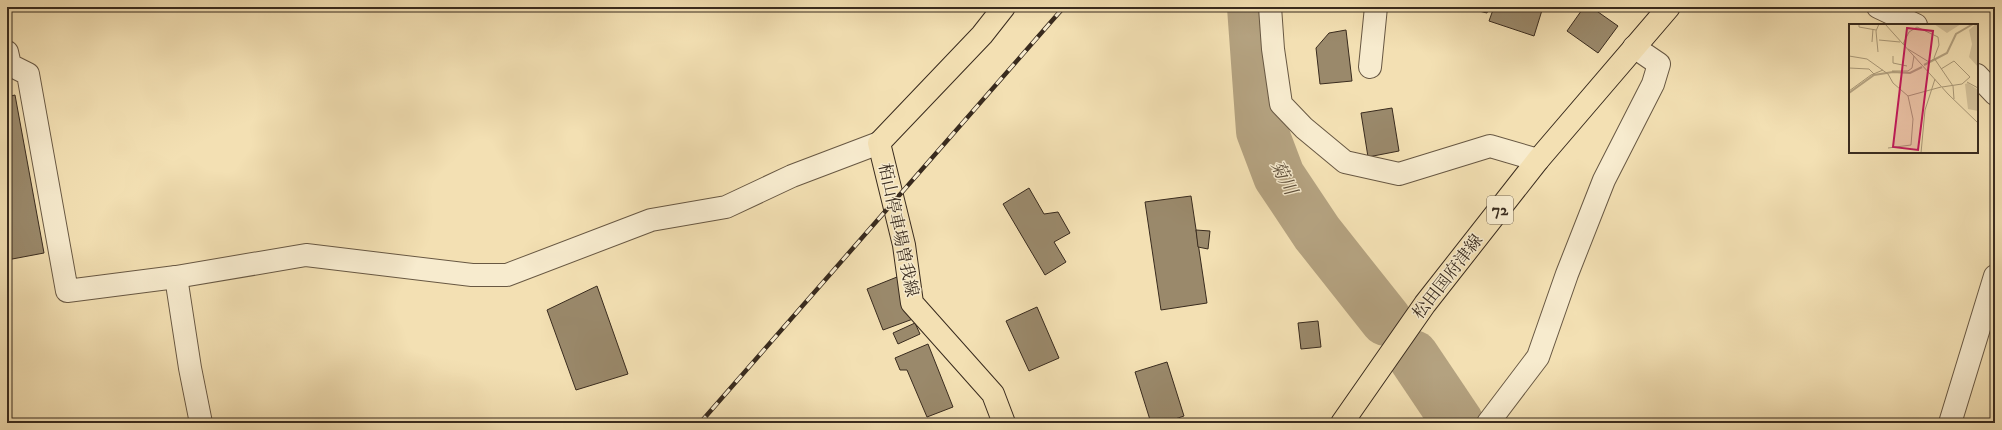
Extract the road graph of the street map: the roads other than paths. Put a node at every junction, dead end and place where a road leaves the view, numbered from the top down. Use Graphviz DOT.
graph roads {
  1 [pos="1004,7"];
  2 [pos="1270,7"];
  3 [pos="1376,7"];
  4 [pos="1669,7"];
  5 [pos="1878,7"];
  6 [pos="1914,24"];
  7 [pos="1634,47"];
  8 [pos="7,52"];
  9 [pos="1370,67"];
  10 [pos="1978,76"];
  11 [pos="1995,94"];
  12 [pos="878,143"];
  13 [pos="1538,160"];
  14 [pos="1995,276"];
  15 [pos="176,277"];
  16 [pos="201,423"];
  17 [pos="1004,423"];
  18 [pos="1342,423"];
  19 [pos="1488,423"];
  20 [pos="1950,423"];
  1 -- 12 [label="main road, 栢山停車場曽我線"];
  2 -- 13 [label="street"];
  3 -- 9 [label="street"];
  4 -- 7 [label="main road, 松田国府津線 / 72"];
  5 -- 6 [label="street"];
  7 -- 13 [label="main road, 松田国府津線 / 72"];
  7 -- 19 [label="street"];
  8 -- 15 [label="street"];
  10 -- 11 [label="street"];
  12 -- 15 [label="street"];
  12 -- 17 [label="main road, 栢山停車場曽我線"];
  13 -- 18 [label="main road, 松田国府津線 / 72"];
  14 -- 20 [label="street"];
  15 -- 16 [label="street"];
}
